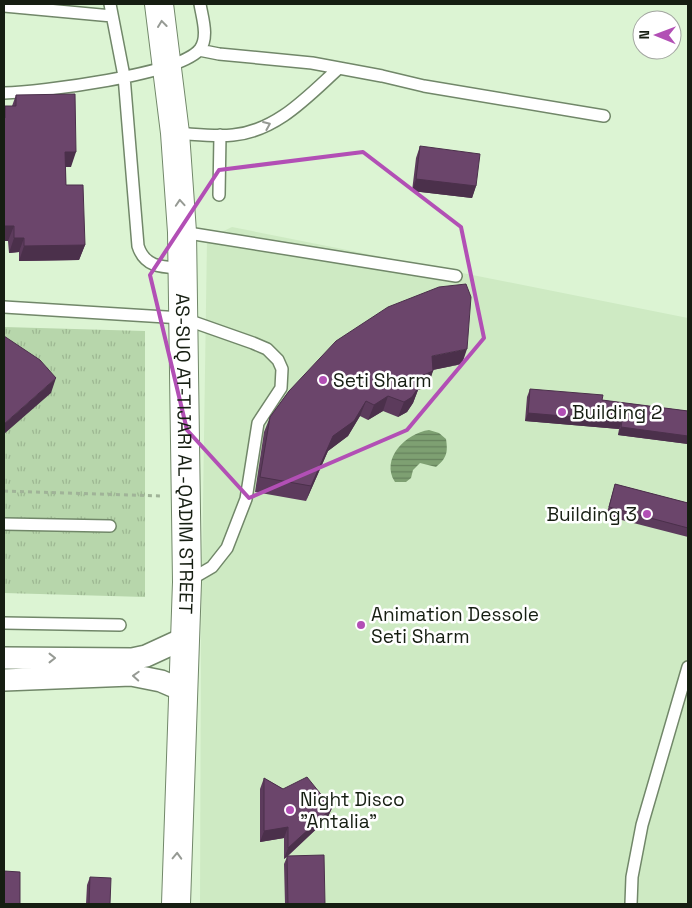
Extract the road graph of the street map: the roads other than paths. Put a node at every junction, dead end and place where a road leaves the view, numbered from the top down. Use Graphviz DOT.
graph roads {
  1 [pos="110,4"];
  2 [pos="159,4"];
  3 [pos="200,4"];
  4 [pos="4,6"];
  5 [pos="112,16"];
  6 [pos="199,50"];
  7 [pos="166,65"];
  8 [pos="339,68"];
  9 [pos="124,76"];
  10 [pos="4,93"];
  11 [pos="604,116"];
  12 [pos="175,133"];
  13 [pos="220,135"];
  14 [pos="219,195"];
  15 [pos="182,232"];
  16 [pos="182,268"];
  17 [pos="456,276"];
  18 [pos="4,307"];
  19 [pos="182,318"];
  20 [pos="4,524"];
  21 [pos="110,526"];
  22 [pos="187,582"];
  23 [pos="4,623"];
  24 [pos="120,625"];
  25 [pos="183,640"];
  26 [pos="4,658"];
  27 [pos="688,667"];
  28 [pos="4,680"];
  29 [pos="182,690"];
  30 [pos="176,904"];
  31 [pos="631,904"];
  1 -- 5 [label="lane"];
  7 -- 2 [label="main road, AS-SUQ AT-TIJARI AL-QADIM STREET, one-way"];
  3 -- 6 [label="lane"];
  4 -- 5 [label="lane"];
  5 -- 9 [label="lane"];
  6 -- 7 [label="lane"];
  6 -- 8 [label="lane"];
  7 -- 9 [label="lane"];
  7 -- 12 [label="main road, AS-SUQ AT-TIJARI AL-QADIM STREET"];
  8 -- 11 [label="lane"];
  13 -- 8 [label="lane, one-way"];
  9 -- 10 [label="lane"];
  9 -- 16 [label="lane"];
  12 -- 13 [label="lane"];
  15 -- 12 [label="main road, AS-SUQ AT-TIJARI AL-QADIM STREET, one-way"];
  13 -- 14 [label="lane"];
  15 -- 16 [label="main road, AS-SUQ AT-TIJARI AL-QADIM STREET"];
  15 -- 17 [label="lane"];
  16 -- 19 [label="main road, AS-SUQ AT-TIJARI AL-QADIM STREET"];
  18 -- 19 [label="lane"];
  19 -- 22 [label="main road, AS-SUQ AT-TIJARI AL-QADIM STREET"];
  19 -- 22 [label="lane"];
  20 -- 21 [label="lane"];
  22 -- 25 [label="main road, AS-SUQ AT-TIJARI AL-QADIM STREET"];
  23 -- 24 [label="lane"];
  26 -- 25 [label="street, one-way"];
  25 -- 29 [label="main road, AS-SUQ AT-TIJARI AL-QADIM STREET"];
  27 -- 31 [label="lane"];
  29 -- 28 [label="street, one-way"];
  30 -- 29 [label="main road, AS-SUQ AT-TIJARI AL-QADIM STREET, one-way"];
}
